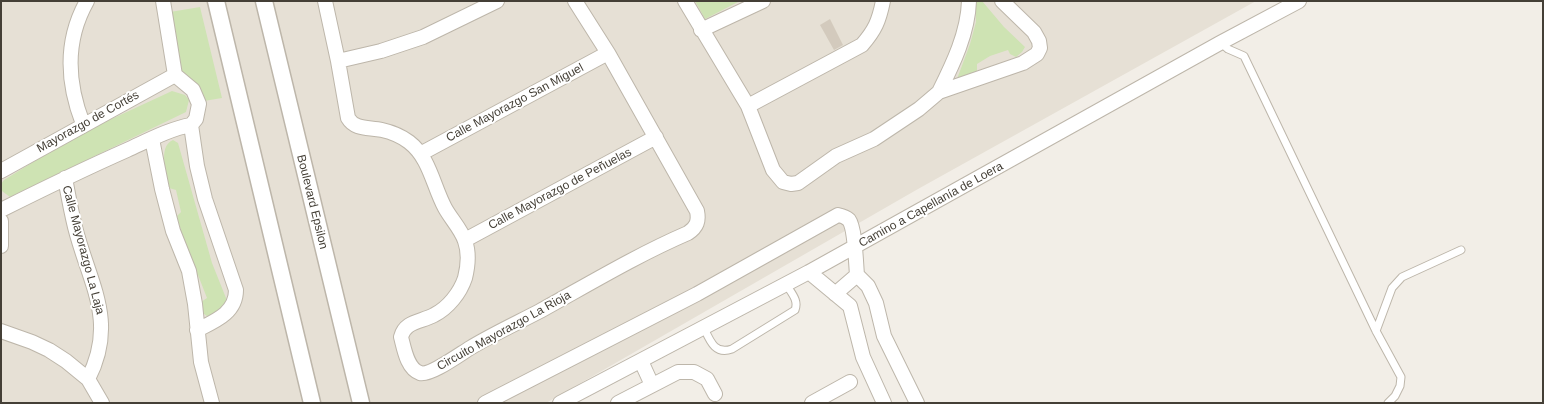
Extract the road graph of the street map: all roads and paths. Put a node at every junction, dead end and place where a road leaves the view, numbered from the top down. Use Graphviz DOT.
graph roads {
  1 [pos="87,1"];
  2 [pos="163,1"];
  3 [pos="216,1"];
  4 [pos="264,1"];
  5 [pos="325,1"];
  6 [pos="497,1"];
  7 [pos="575,1"];
  8 [pos="684,1"];
  9 [pos="763,1"];
  10 [pos="883,1"];
  11 [pos="968,1"];
  12 [pos="1002,1"];
  13 [pos="1291,3"];
  14 [pos="701,30"];
  15 [pos="1220,43"];
  16 [pos="608,53"];
  17 [pos="338,60"];
  18 [pos="175,75"];
  19 [pos="939,92"];
  20 [pos="748,106"];
  21 [pos="83,124"];
  22 [pos="191,125"];
  23 [pos="656,137"];
  24 [pos="152,139"];
  25 [pos="422,153"];
  26 [pos="1,170"];
  27 [pos="65,178"];
  28 [pos="1,210"];
  29 [pos="1,221"];
  30 [pos="464,240"];
  31 [pos="1,246"];
  32 [pos="855,246"];
  33 [pos="1460,250"];
  34 [pos="809,272"];
  35 [pos="857,275"];
  36 [pos="786,284"];
  37 [pos="835,294"];
  38 [pos="704,328"];
  39 [pos="197,330"];
  40 [pos="1376,331"];
  41 [pos="1,332"];
  42 [pos="641,361"];
  43 [pos="88,379"];
  44 [pos="850,382"];
  45 [pos="652,385"];
  46 [pos="715,394"];
  47 [pos="827,399"];
  48 [pos="102,403"];
  49 [pos="212,403"];
  50 [pos="312,403"];
  51 [pos="361,403"];
  52 [pos="485,403"];
  53 [pos="560,403"];
  54 [pos="618,403"];
  55 [pos="812,403"];
  56 [pos="884,403"];
  57 [pos="917,403"];
  58 [pos="1388,403"];
  1 -- 21 [label="street"];
  2 -- 18 [label="street"];
  3 -- 50 [label="street"];
  4 -- 51 [label="street, Boulevard Epsilon"];
  5 -- 17 [label="street"];
  6 -- 17 [label="street"];
  7 -- 16 [label="street, Circuito Mayorazgo La Rioja"];
  8 -- 14 [label="street"];
  9 -- 14 [label="street"];
  10 -- 20 [label="street"];
  11 -- 19 [label="street"];
  12 -- 19 [label="street"];
  13 -- 15 [label="street, Camino a Capellanía de Loera"];
  14 -- 20 [label="street"];
  15 -- 32 [label="street, Camino a Capellanía de Loera"];
  15 -- 40 [label="lane"];
  16 -- 23 [label="street, Circuito Mayorazgo La Rioja"];
  16 -- 25 [label="street, Calle Mayorazgo San Miguel"];
  17 -- 25 [label="street"];
  18 -- 21 [label="street, Mayorazgo de Cortés"];
  18 -- 22 [label="street"];
  19 -- 20 [label="street"];
  21 -- 26 [label="street, Mayorazgo de Cortés"];
  22 -- 24 [label="street"];
  22 -- 39 [label="street"];
  23 -- 30 [label="street, Calle Mayorazgo de Peñuelas"];
  23 -- 30 [label="street, Circuito Mayorazgo La Rioja"];
  24 -- 27 [label="street"];
  24 -- 39 [label="street"];
  25 -- 30 [label="street, Circuito Mayorazgo La Rioja"];
  27 -- 28 [label="street"];
  27 -- 43 [label="street, Calle Mayorazgo La Laja"];
  29 -- 31 [label="street"];
  32 -- 34 [label="street, Camino a Capellanía de Loera"];
  32 -- 35 [label="street"];
  32 -- 52 [label="street"];
  33 -- 40 [label="lane"];
  34 -- 36 [label="street, Camino a Capellanía de Loera"];
  34 -- 37 [label="street"];
  35 -- 37 [label="street"];
  35 -- 57 [label="street"];
  36 -- 38 [label="street, Camino a Capellanía de Loera"];
  36 -- 38 [label="lane"];
  37 -- 56 [label="street"];
  38 -- 42 [label="street, Camino a Capellanía de Loera"];
  39 -- 49 [label="street"];
  40 -- 58 [label="lane"];
  41 -- 43 [label="street"];
  42 -- 45 [label="street"];
  42 -- 53 [label="street, Camino a Capellanía de Loera"];
  43 -- 48 [label="street"];
  44 -- 47 [label="street"];
  45 -- 46 [label="street"];
  45 -- 54 [label="street"];
  47 -- 55 [label="street"];
}
